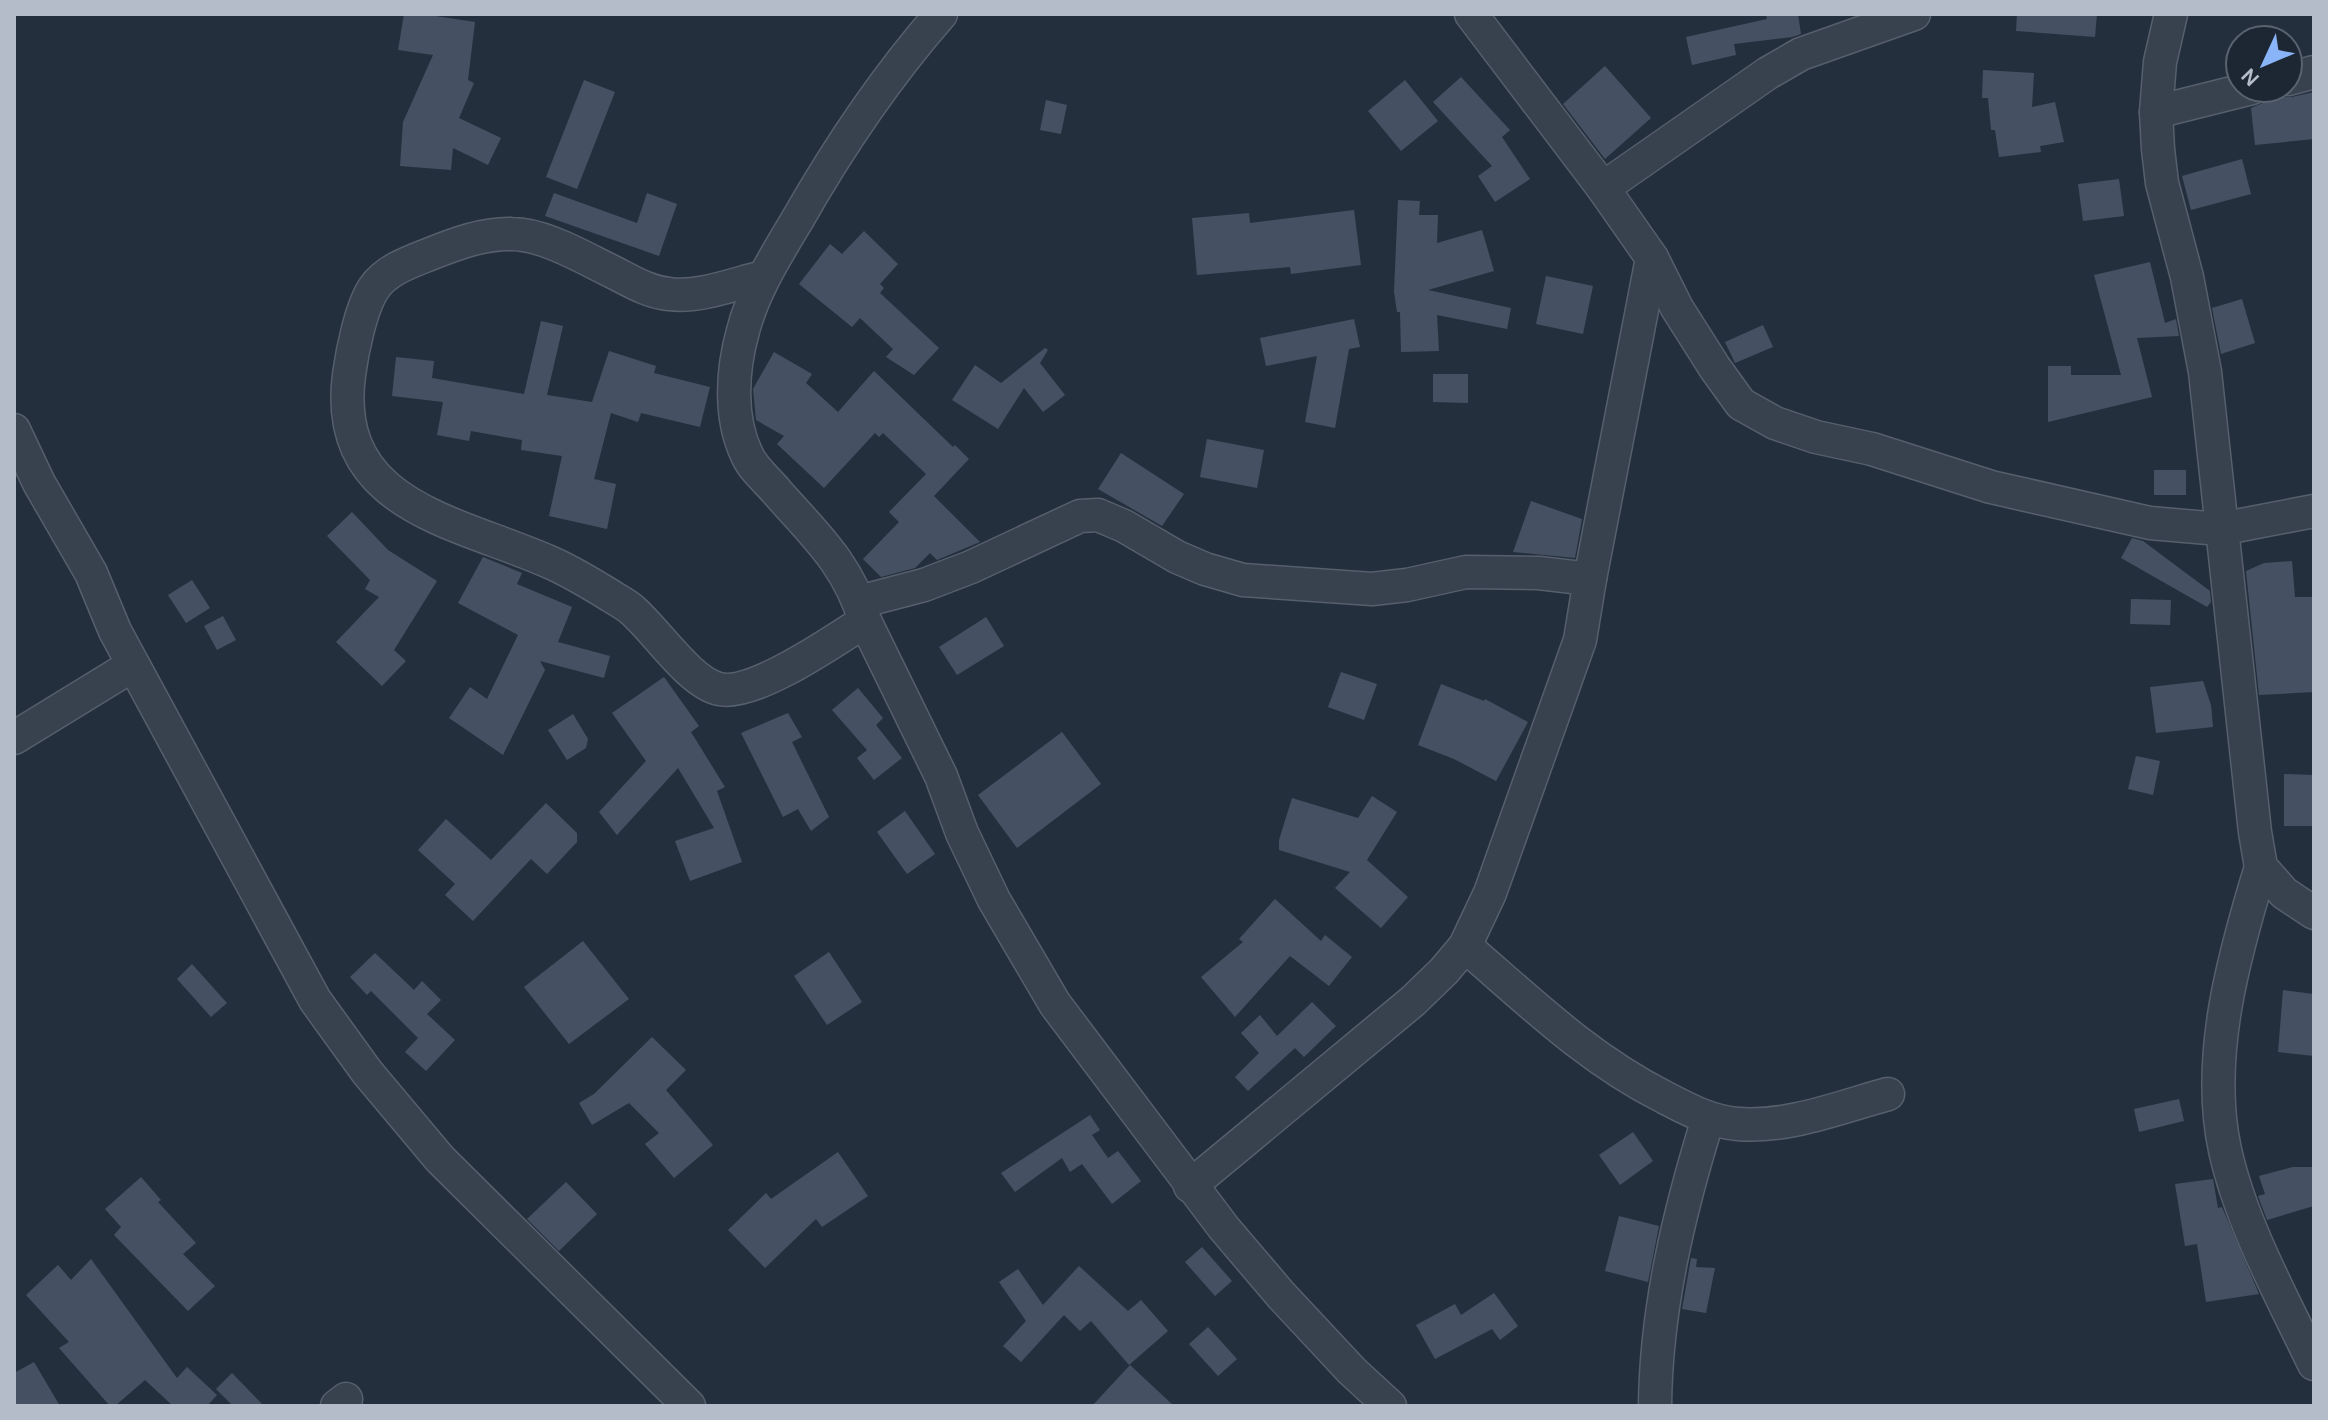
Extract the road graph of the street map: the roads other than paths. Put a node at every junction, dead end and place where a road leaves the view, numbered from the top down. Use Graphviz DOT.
graph roads {
  1 [pos="941,14"];
  2 [pos="1471,14"];
  3 [pos="1914,14"];
  4 [pos="2171,14"];
  5 [pos="2224,95"];
  6 [pos="2156,112"];
  7 [pos="1603,188"];
  8 [pos="1652,258"];
  9 [pos="763,277"];
  10 [pos="14,430"];
  11 [pos="26,485"];
  12 [pos="2314,511"];
  13 [pos="2220,529"];
  14 [pos="1590,579"];
  15 [pos="862,611"];
  16 [pos="133,665"];
  17 [pos="14,738"];
  18 [pos="2261,867"];
  19 [pos="2314,913"];
  20 [pos="1465,946"];
  21 [pos="1888,1094"];
  22 [pos="1708,1119"];
  23 [pos="1190,1186"];
  24 [pos="2314,1364"];
  25 [pos="689,1406"];
  26 [pos="1390,1406"];
  27 [pos="1655,1406"];
  1 -- 9 [label="street"];
  2 -- 7 [label="street"];
  3 -- 7 [label="street"];
  4 -- 6 [label="street"];
  5 -- 6 [label="street"];
  6 -- 13 [label="street"];
  7 -- 8 [label="street"];
  8 -- 13 [label="street"];
  8 -- 14 [label="street"];
  9 -- 15 [label="street"];
  9 -- 15 [label="street"];
  10 -- 11 [label="street"];
  11 -- 16 [label="street"];
  12 -- 13 [label="street"];
  13 -- 18 [label="street"];
  14 -- 15 [label="street"];
  14 -- 20 [label="street"];
  15 -- 23 [label="street"];
  16 -- 17 [label="street"];
  16 -- 25 [label="street"];
  18 -- 19 [label="street"];
  18 -- 24 [label="street"];
  20 -- 22 [label="street"];
  20 -- 23 [label="street"];
  21 -- 22 [label="street"];
  22 -- 27 [label="street"];
  23 -- 26 [label="street"];
}
